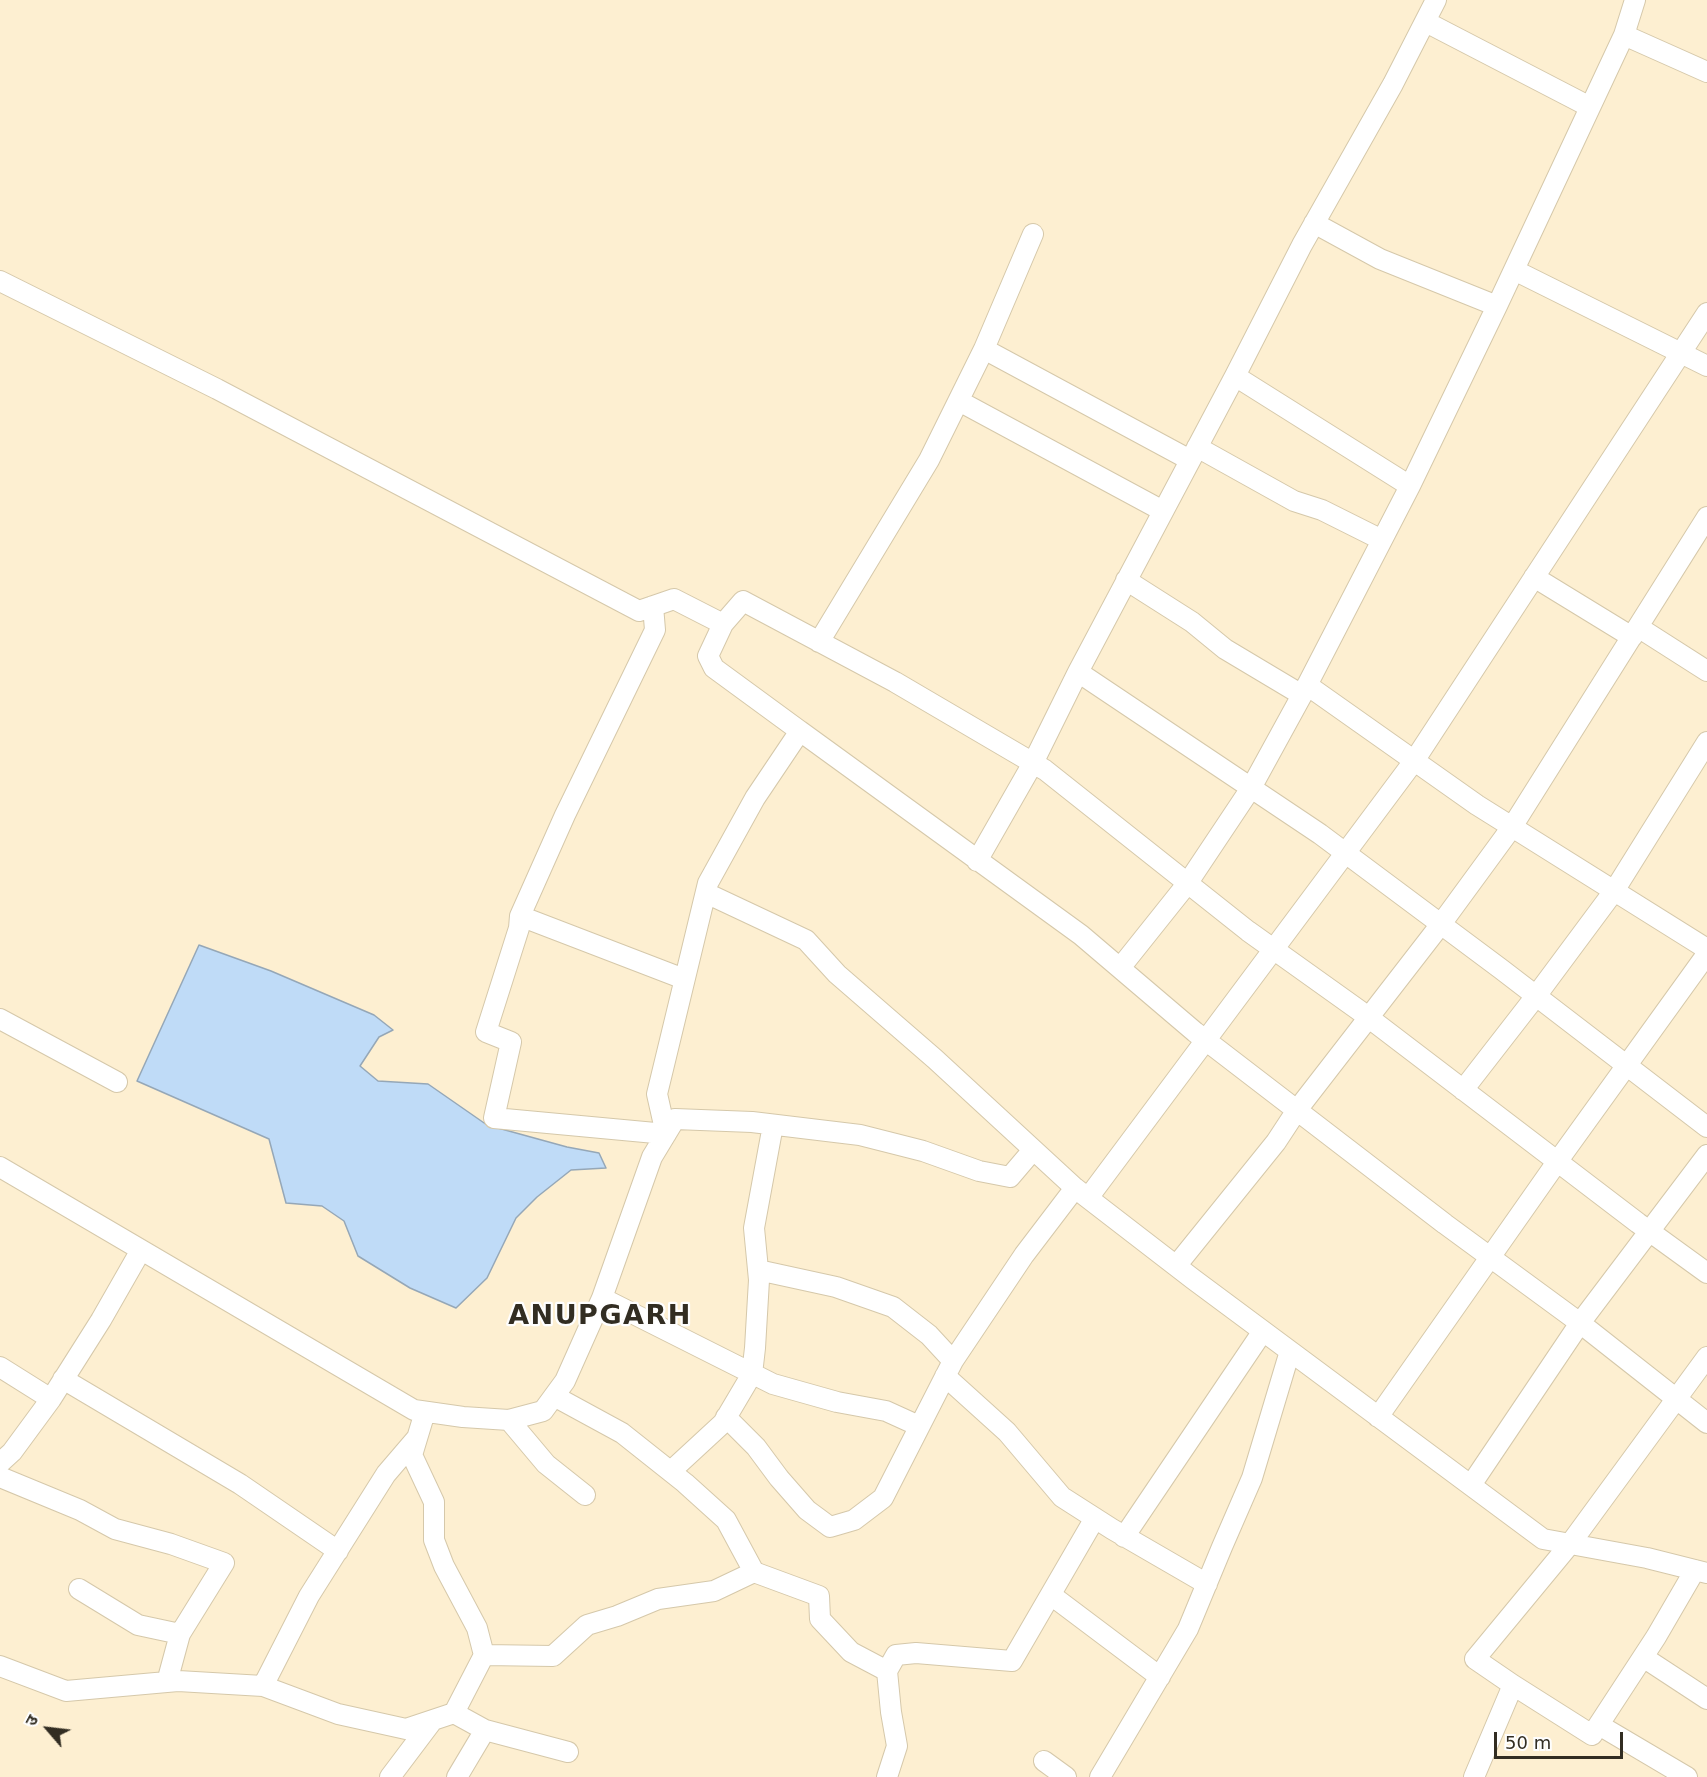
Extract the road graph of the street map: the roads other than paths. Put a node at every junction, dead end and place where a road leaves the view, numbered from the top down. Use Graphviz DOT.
graph roads {
  1 [pos="1436,0"];
  2 [pos="1635,0"];
  3 [pos="1426,22"];
  4 [pos="1624,34"];
  5 [pos="1707,72"];
  6 [pos="1590,107"];
  7 [pos="1314,223"];
  8 [pos="1033,234"];
  9 [pos="1514,270"];
  10 [pos="0,280"];
  11 [pos="1497,306"];
  12 [pos="1707,313"];
  13 [pos="984,349"];
  14 [pos="1681,353"];
  15 [pos="1707,366"];
  16 [pos="1235,376"];
  17 [pos="958,401"];
  18 [pos="1194,454"];
  19 [pos="1410,486"];
  20 [pos="1163,511"];
  21 [pos="1707,517"];
  22 [pos="1382,540"];
  23 [pos="1533,577"];
  24 [pos="1126,580"];
  25 [pos="653,606"];
  26 [pos="723,624"];
  27 [pos="1635,632"];
  28 [pos="819,642"];
  29 [pos="1707,671"];
  30 [pos="1078,672"];
  31 [pos="1304,690"];
  32 [pos="800,731"];
  33 [pos="1707,743"];
  34 [pos="1414,761"];
  35 [pos="1033,763"];
  36 [pos="1251,788"];
  37 [pos="1512,827"];
  38 [pos="1345,853"];
  39 [pos="977,861"];
  40 [pos="1187,884"];
  41 [pos="1614,891"];
  42 [pos="706,893"];
  43 [pos="520,916"];
  44 [pos="1441,924"];
  45 [pos="1273,949"];
  46 [pos="1705,959"];
  47 [pos="1120,968"];
  48 [pos="684,980"];
  49 [pos="1536,996"];
  50 [pos="1370,1018"];
  51 [pos="0,1019"];
  52 [pos="1207,1041"];
  53 [pos="1626,1065"];
  54 [pos="117,1082"];
  55 [pos="1463,1090"];
  56 [pos="1298,1110"];
  57 [pos="773,1125"];
  58 [pos="1707,1127"];
  59 [pos="666,1134"];
  60 [pos="1033,1150"];
  61 [pos="1707,1155"];
  62 [pos="1557,1162"];
  63 [pos="0,1167"];
  64 [pos="1081,1193"];
  65 [pos="1648,1231"];
  66 [pos="141,1250"];
  67 [pos="1490,1257"];
  68 [pos="1176,1266"];
  69 [pos="758,1270"];
  70 [pos="1707,1273"];
  71 [pos="603,1298"];
  72 [pos="1580,1323"];
  73 [pos="1263,1331"];
  74 [pos="1290,1352"];
  75 [pos="1707,1357"];
  76 [pos="0,1367"];
  77 [pos="949,1368"];
  78 [pos="752,1374"];
  79 [pos="63,1379"];
  80 [pos="555,1396"];
  81 [pos="1676,1398"];
  82 [pos="51,1399"];
  83 [pos="425,1412"];
  84 [pos="726,1417"];
  85 [pos="1378,1417"];
  86 [pos="509,1420"];
  87 [pos="1707,1423"];
  88 [pos="919,1426"];
  89 [pos="417,1437"];
  90 [pos="0,1463"];
  91 [pos="671,1471"];
  92 [pos="0,1477"];
  93 [pos="1471,1485"];
  94 [pos="585,1495"];
  95 [pos="1095,1518"];
  96 [pos="1124,1537"];
  97 [pos="1570,1544"];
  98 [pos="338,1551"];
  99 [pos="1703,1571"];
  100 [pos="754,1572"];
  101 [pos="1207,1584"];
  102 [pos="79,1589"];
  103 [pos="1051,1595"];
  104 [pos="180,1634"];
  105 [pos="484,1655"];
  106 [pos="1643,1657"];
  107 [pos="0,1666"];
  108 [pos="887,1671"];
  109 [pos="1160,1677"];
  110 [pos="167,1682"];
  111 [pos="1513,1685"];
  112 [pos="263,1686"];
  113 [pos="1707,1700"];
  114 [pos="454,1713"];
  115 [pos="433,1720"];
  116 [pos="1599,1725"];
  117 [pos="485,1730"];
  118 [pos="568,1752"];
  119 [pos="1044,1761"];
  120 [pos="390,1777"];
  121 [pos="457,1777"];
  122 [pos="887,1777"];
  123 [pos="1066,1777"];
  124 [pos="1100,1777"];
  125 [pos="1474,1777"];
  126 [pos="1687,1777"];
  1 -- 3 [label="street"];
  2 -- 4 [label="street"];
  3 -- 6 [label="street"];
  3 -- 7 [label="street"];
  4 -- 5 [label="street"];
  4 -- 6 [label="street"];
  6 -- 9 [label="street"];
  7 -- 11 [label="street"];
  7 -- 16 [label="street"];
  8 -- 13 [label="street"];
  9 -- 11 [label="street"];
  9 -- 14 [label="street"];
  10 -- 25 [label="street"];
  11 -- 19 [label="street"];
  12 -- 14 [label="street"];
  13 -- 17 [label="street"];
  13 -- 18 [label="street"];
  14 -- 15 [label="street"];
  14 -- 23 [label="street"];
  16 -- 18 [label="street"];
  16 -- 19 [label="street"];
  17 -- 20 [label="street"];
  17 -- 28 [label="street"];
  18 -- 20 [label="street"];
  18 -- 22 [label="street"];
  19 -- 22 [label="street"];
  20 -- 24 [label="street"];
  21 -- 27 [label="street"];
  22 -- 31 [label="street"];
  23 -- 27 [label="street"];
  23 -- 34 [label="street"];
  24 -- 30 [label="street"];
  24 -- 31 [label="street"];
  25 -- 26 [label="street"];
  25 -- 43 [label="street"];
  26 -- 28 [label="street"];
  26 -- 32 [label="street"];
  27 -- 29 [label="street"];
  27 -- 37 [label="street"];
  28 -- 35 [label="street"];
  30 -- 35 [label="street"];
  30 -- 36 [label="street"];
  31 -- 34 [label="street"];
  31 -- 36 [label="street"];
  32 -- 39 [label="street"];
  32 -- 42 [label="street"];
  33 -- 41 [label="street"];
  34 -- 37 [label="street"];
  34 -- 38 [label="street"];
  35 -- 39 [label="street"];
  35 -- 40 [label="street"];
  36 -- 38 [label="street"];
  36 -- 40 [label="street"];
  37 -- 41 [label="street"];
  37 -- 44 [label="street"];
  38 -- 44 [label="street"];
  38 -- 45 [label="street"];
  39 -- 47 [label="street"];
  40 -- 45 [label="street"];
  40 -- 47 [label="street"];
  41 -- 46 [label="street"];
  41 -- 49 [label="street"];
  42 -- 48 [label="street"];
  42 -- 60 [label="street"];
  43 -- 48 [label="street"];
  43 -- 59 [label="street"];
  44 -- 49 [label="street"];
  44 -- 50 [label="street"];
  45 -- 50 [label="street"];
  45 -- 52 [label="street"];
  46 -- 53 [label="street"];
  47 -- 52 [label="street"];
  48 -- 59 [label="street"];
  49 -- 53 [label="street"];
  49 -- 55 [label="street"];
  50 -- 55 [label="street"];
  50 -- 56 [label="street"];
  51 -- 54 [label="street"];
  52 -- 56 [label="street"];
  52 -- 64 [label="street"];
  53 -- 58 [label="street"];
  53 -- 62 [label="street"];
  55 -- 62 [label="street"];
  56 -- 67 [label="street"];
  56 -- 68 [label="street"];
  57 -- 59 [label="street"];
  57 -- 60 [label="street"];
  57 -- 69 [label="street"];
  59 -- 71 [label="street"];
  60 -- 64 [label="street"];
  61 -- 65 [label="street"];
  62 -- 65 [label="street"];
  62 -- 67 [label="street"];
  63 -- 66 [label="street"];
  64 -- 68 [label="street"];
  64 -- 77 [label="street"];
  65 -- 70 [label="street"];
  65 -- 72 [label="street"];
  66 -- 79 [label="street"];
  66 -- 83 [label="street"];
  67 -- 72 [label="street"];
  67 -- 85 [label="street"];
  68 -- 73 [label="street"];
  69 -- 77 [label="street"];
  69 -- 78 [label="street"];
  71 -- 78 [label="street"];
  71 -- 80 [label="street"];
  72 -- 81 [label="street"];
  72 -- 93 [label="street"];
  73 -- 74 [label="street"];
  73 -- 96 [label="street"];
  74 -- 85 [label="street"];
  74 -- 101 [label="street"];
  75 -- 81 [label="street"];
  76 -- 82 [label="street"];
  77 -- 88 [label="street"];
  77 -- 95 [label="street"];
  78 -- 84 [label="street"];
  78 -- 88 [label="street"];
  79 -- 82 [label="street"];
  79 -- 98 [label="street"];
  80 -- 86 [label="street"];
  80 -- 91 [label="street"];
  81 -- 87 [label="street"];
  81 -- 97 [label="street"];
  82 -- 90 [label="street"];
  83 -- 86 [label="street"];
  83 -- 89 [label="street"];
  84 -- 88 [label="street"];
  84 -- 91 [label="street"];
  85 -- 93 [label="street"];
  86 -- 94 [label="street"];
  89 -- 98 [label="street"];
  89 -- 105 [label="street"];
  91 -- 100 [label="street"];
  92 -- 104 [label="street"];
  93 -- 97 [label="street"];
  95 -- 96 [label="street"];
  95 -- 103 [label="street"];
  96 -- 101 [label="street"];
  97 -- 99 [label="street"];
  97 -- 111 [label="street"];
  98 -- 112 [label="street"];
  99 -- 106 [label="street"];
  100 -- 105 [label="street"];
  100 -- 108 [label="street"];
  101 -- 109 [label="street"];
  102 -- 104 [label="street"];
  103 -- 108 [label="street"];
  103 -- 109 [label="street"];
  104 -- 110 [label="street"];
  105 -- 114 [label="street"];
  106 -- 113 [label="street"];
  106 -- 116 [label="street"];
  107 -- 110 [label="street"];
  108 -- 122 [label="street"];
  109 -- 124 [label="street"];
  110 -- 112 [label="street"];
  111 -- 116 [label="street"];
  111 -- 125 [label="street"];
  112 -- 115 [label="street"];
  114 -- 115 [label="street"];
  114 -- 117 [label="street"];
  115 -- 120 [label="street"];
  116 -- 126 [label="street"];
  117 -- 118 [label="street"];
  117 -- 121 [label="street"];
  119 -- 123 [label="street"];
}
